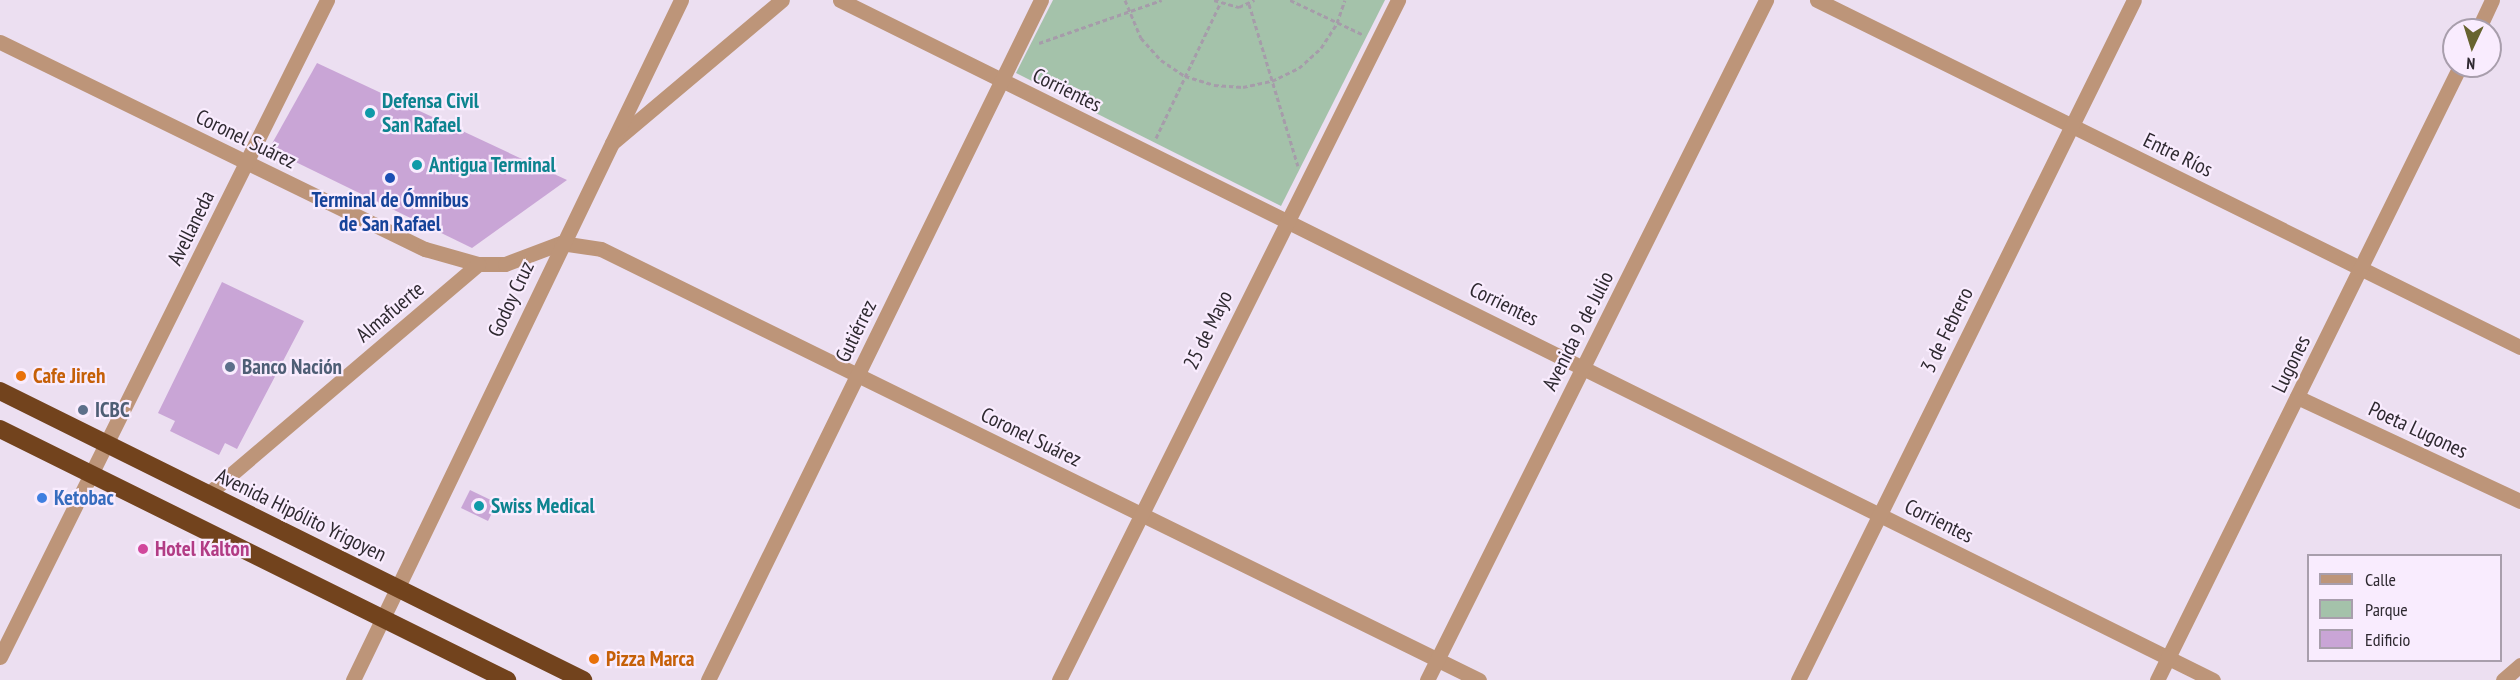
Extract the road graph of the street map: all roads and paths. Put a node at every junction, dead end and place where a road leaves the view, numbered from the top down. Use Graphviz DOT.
graph roads {
  1 [pos="327,0"];
  2 [pos="681,0"];
  3 [pos="782,0"];
  4 [pos="840,0"];
  5 [pos="1041,0"];
  6 [pos="1125,0"];
  7 [pos="1162,0"];
  8 [pos="1214,0"];
  9 [pos="1254,0"];
  10 [pos="1290,0"];
  11 [pos="1345,0"];
  12 [pos="1398,0"];
  13 [pos="1766,0"];
  14 [pos="1817,0"];
  15 [pos="2134,0"];
  16 [pos="2492,0"];
  17 [pos="1220,4"];
  18 [pos="1249,4"];
  19 [pos="1128,12"];
  20 [pos="2484,18"];
  21 [pos="1338,23"];
  22 [pos="1366,36"];
  23 [pos="0,42"];
  24 [pos="1030,46"];
  25 [pos="1185,76"];
  26 [pos="2454,78"];
  27 [pos="1001,81"];
  28 [pos="1272,81"];
  29 [pos="2072,126"];
  30 [pos="1154,142"];
  31 [pos="608,147"];
  32 [pos="246,162"];
  33 [pos="1299,171"];
  34 [pos="1285,221"];
  35 [pos="561,243"];
  36 [pos="478,264"];
  37 [pos="2361,269"];
  38 [pos="2520,347"];
  39 [pos="1584,366"];
  40 [pos="858,375"];
  41 [pos="0,391"];
  42 [pos="2297,398"];
  43 [pos="0,429"];
  44 [pos="108,445"];
  45 [pos="93,475"];
  46 [pos="208,494"];
  47 [pos="2520,501"];
  48 [pos="1140,514"];
  49 [pos="1878,515"];
  50 [pos="398,588"];
  51 [pos="383,618"];
  52 [pos="0,657"];
  53 [pos="2168,657"];
  54 [pos="1437,660"];
  55 [pos="353,680"];
  56 [pos="507,680"];
  57 [pos="583,680"];
  58 [pos="708,680"];
  59 [pos="1059,680"];
  60 [pos="1427,680"];
  61 [pos="1479,680"];
  62 [pos="1798,680"];
  63 [pos="2157,680"];
  64 [pos="2213,680"];
  1 -- 32 [label="street, Avellaneda"];
  2 -- 31 [label="street, Godoy Cruz"];
  3 -- 31 [label="street"];
  4 -- 27 [label="street, Corrientes"];
  5 -- 27 [label="street, Gutiérrez"];
  6 -- 19 [label="path"];
  7 -- 19 [label="path"];
  8 -- 17 [label="path"];
  9 -- 18 [label="path"];
  10 -- 21 [label="path"];
  11 -- 21 [label="path"];
  12 -- 34 [label="street, 25 de Mayo"];
  13 -- 39 [label="street, Avenida 9 de Julio"];
  14 -- 29 [label="street, Entre Ríos"];
  15 -- 29 [label="street, 3 de Febrero"];
  16 -- 20 [label="street"];
  17 -- 18 [label="path"];
  17 -- 25 [label="path"];
  18 -- 28 [label="path"];
  19 -- 24 [label="path"];
  19 -- 25 [label="path"];
  21 -- 22 [label="path"];
  21 -- 28 [label="path"];
  23 -- 32 [label="street, Coronel Suárez"];
  25 -- 28 [label="path"];
  25 -- 30 [label="path"];
  26 -- 37 [label="street, Lugones"];
  27 -- 34 [label="street, Corrientes"];
  27 -- 40 [label="street, Gutiérrez"];
  28 -- 33 [label="path"];
  29 -- 37 [label="street, Entre Ríos"];
  29 -- 49 [label="street, 3 de Febrero"];
  31 -- 35 [label="street, Godoy Cruz"];
  32 -- 36 [label="street, Coronel Suárez"];
  32 -- 44 [label="street, Avellaneda"];
  34 -- 39 [label="street, Corrientes"];
  34 -- 48 [label="street, 25 de Mayo"];
  35 -- 36 [label="street"];
  35 -- 40 [label="street, Coronel Suárez"];
  35 -- 50 [label="street, Godoy Cruz"];
  36 -- 46 [label="street, Almafuerte"];
  37 -- 38 [label="street, Entre Ríos"];
  37 -- 42 [label="street, Lugones"];
  39 -- 49 [label="street, Corrientes"];
  39 -- 54 [label="street, Avenida 9 de Julio"];
  40 -- 48 [label="street, Coronel Suárez"];
  40 -- 58 [label="street, Gutiérrez"];
  41 -- 44 [label="highway, Avenida Hipólito Yrigoyen"];
  42 -- 47 [label="street, Poeta Lugones"];
  42 -- 53 [label="street, Lugones"];
  43 -- 45 [label="highway"];
  44 -- 45 [label="street, Avellaneda"];
  44 -- 46 [label="highway, Avenida Hipólito Yrigoyen"];
  45 -- 51 [label="highway"];
  45 -- 52 [label="street, Avellaneda"];
  46 -- 50 [label="highway, Avenida Hipólito Yrigoyen"];
  48 -- 54 [label="street, Coronel Suárez"];
  48 -- 59 [label="street, 25 de Mayo"];
  49 -- 53 [label="street, Corrientes"];
  49 -- 62 [label="street, 3 de Febrero"];
  50 -- 51 [label="street, Godoy Cruz"];
  50 -- 57 [label="highway, Avenida Hipólito Yrigoyen"];
  51 -- 55 [label="street, Godoy Cruz"];
  51 -- 56 [label="highway"];
  53 -- 63 [label="street, Lugones"];
  53 -- 64 [label="street, Corrientes"];
  54 -- 60 [label="street, Avenida 9 de Julio"];
  54 -- 61 [label="street, Coronel Suárez"];
}
